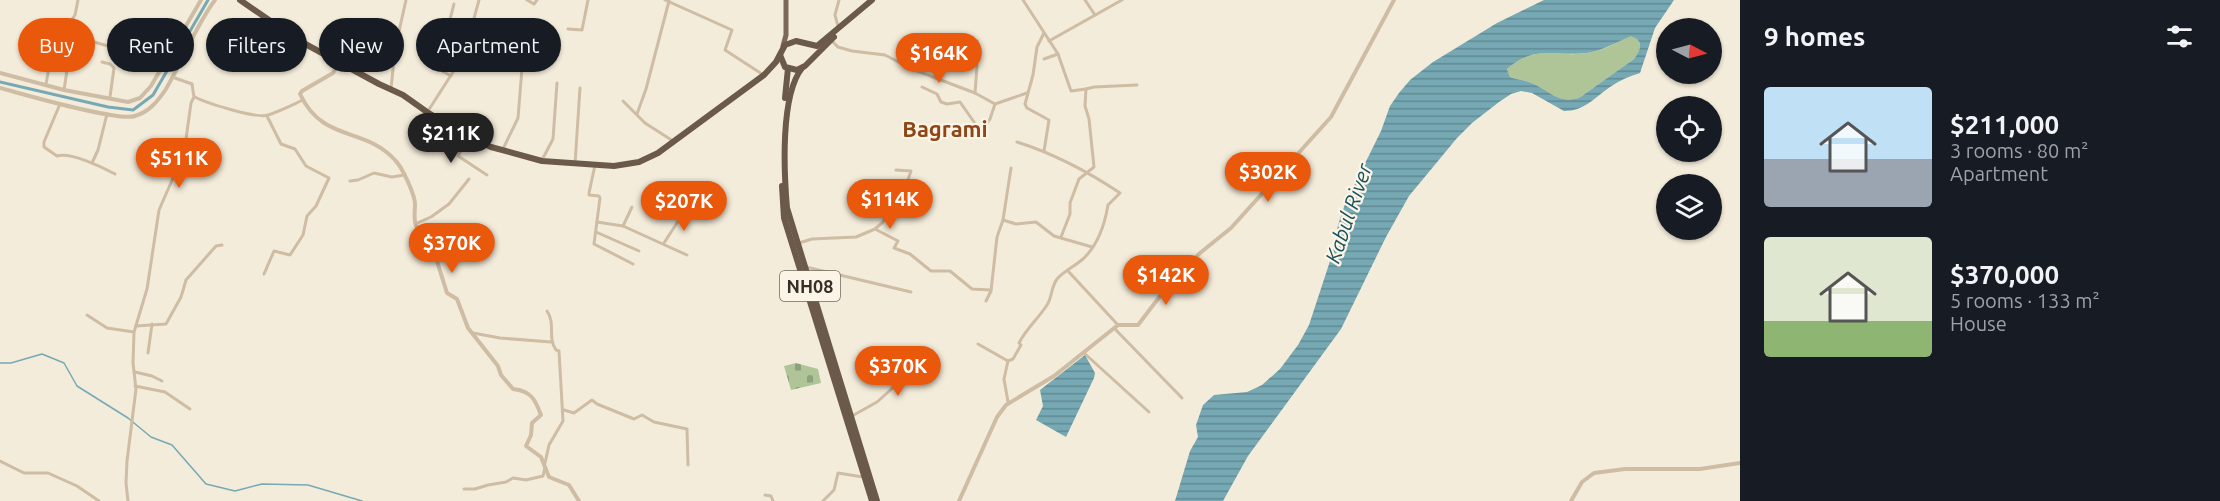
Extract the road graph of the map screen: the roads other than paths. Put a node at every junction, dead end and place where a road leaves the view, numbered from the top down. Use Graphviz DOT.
graph roads {
  1 [pos="78,0"];
  2 [pos="201,0"];
  3 [pos="215,0"];
  4 [pos="240,0"];
  5 [pos="406,0"];
  6 [pos="479,0"];
  7 [pos="527,0"];
  8 [pos="537,0"];
  9 [pos="588,0"];
  10 [pos="786,0"];
  11 [pos="839,0"];
  12 [pos="872,0"];
  13 [pos="878,0"];
  14 [pos="1023,0"];
  15 [pos="1085,0"];
  16 [pos="1122,0"];
  17 [pos="1394,0"];
  18 [pos="667,1"];
  19 [pos="454,4"];
  20 [pos="1095,15"];
  21 [pos="73,18"];
  22 [pos="190,18"];
  23 [pos="450,18"];
  24 [pos="474,18"];
  25 [pos="839,28"];
  26 [pos="568,29"];
  27 [pos="786,29"];
  28 [pos="1044,33"];
  29 [pos="830,40"];
  30 [pos="977,41"];
  31 [pos="1049,41"];
  32 [pos="796,42"];
  33 [pos="803,45"];
  34 [pos="781,51"];
  35 [pos="319,52"];
  36 [pos="1058,54"];
  37 [pos="1044,58"];
  38 [pos="102,62"];
  39 [pos="803,67"];
  40 [pos="771,68"];
  41 [pos="786,68"];
  42 [pos="48,72"];
  43 [pos="67,72"];
  44 [pos="159,72"];
  45 [pos="334,72"];
  46 [pos="357,72"];
  47 [pos="444,72"];
  48 [pos="453,72"];
  49 [pos="522,72"];
  50 [pos="0,73"];
  51 [pos="764,75"];
  52 [pos="451,76"];
  53 [pos="172,77"];
  54 [pos="557,83"];
  55 [pos="46,84"];
  56 [pos="1137,85"];
  57 [pos="922,87"];
  58 [pos="0,88"];
  59 [pos="580,88"];
  60 [pos="391,89"];
  61 [pos="1086,89"];
  62 [pos="64,90"];
  63 [pos="975,93"];
  64 [pos="1027,93"];
  65 [pos="110,97"];
  66 [pos="194,97"];
  67 [pos="303,100"];
  68 [pos="623,101"];
  69 [pos="60,103"];
  70 [pos="995,104"];
  71 [pos="427,112"];
  72 [pos="107,114"];
  73 [pos="637,114"];
  74 [pos="267,116"];
  75 [pos="784,132"];
  76 [pos="468,137"];
  77 [pos="673,142"];
  78 [pos="1017,142"];
  79 [pos="503,150"];
  80 [pos="1044,151"];
  81 [pos="542,161"];
  82 [pos="92,163"];
  83 [pos="575,164"];
  84 [pos="595,165"];
  85 [pos="1011,168"];
  86 [pos="896,170"];
  87 [pos="1088,172"];
  88 [pos="115,174"];
  89 [pos="404,175"];
  90 [pos="487,175"];
  91 [pos="469,179"];
  92 [pos="350,181"];
  93 [pos="632,207"];
  94 [pos="686,209"];
  95 [pos="1003,220"];
  96 [pos="597,222"];
  97 [pos="415,224"];
  98 [pos="623,226"];
  99 [pos="874,228"];
  100 [pos="596,232"];
  101 [pos="1061,237"];
  102 [pos="664,243"];
  103 [pos="794,244"];
  104 [pos="222,245"];
  105 [pos="1092,247"];
  106 [pos="639,251"];
  107 [pos="687,255"];
  108 [pos="633,264"];
  109 [pos="804,267"];
  110 [pos="1068,271"];
  111 [pos="264,274"];
  112 [pos="990,290"];
  113 [pos="911,292"];
  114 [pos="986,301"];
  115 [pos="547,311"];
  116 [pos="87,315"];
  117 [pos="152,324"];
  118 [pos="136,326"];
  119 [pos="1116,327"];
  120 [pos="134,332"];
  121 [pos="473,333"];
  122 [pos="551,342"];
  123 [pos="978,344"];
  124 [pos="908,352"];
  125 [pos="1084,353"];
  126 [pos="148,354"];
  127 [pos="1008,361"];
  128 [pos="834,368"];
  129 [pos="135,372"];
  130 [pos="162,381"];
  131 [pos="135,386"];
  132 [pos="1182,398"];
  133 [pos="1008,402"];
  134 [pos="190,409"];
  135 [pos="564,410"];
  136 [pos="1149,412"];
  137 [pos="848,414"];
  138 [pos="0,461"];
  139 [pos="1740,463"];
  140 [pos="545,464"];
  141 [pos="688,465"];
  142 [pos="864,465"];
  143 [pos="865,477"];
  144 [pos="464,489"];
  145 [pos="765,495"];
  146 [pos="99,501"];
  147 [pos="128,501"];
  148 [pos="579,501"];
  149 [pos="772,501"];
  150 [pos="824,501"];
  151 [pos="872,501"];
  152 [pos="877,501"];
  153 [pos="959,501"];
  154 [pos="1571,501"];
  1 -- 21 [label="street"];
  2 -- 22 [label="street"];
  3 -- 53 [label="street"];
  4 -- 35 [label="highway"];
  5 -- 60 [label="street"];
  6 -- 24 [label="street"];
  7 -- 8 [label="street"];
  9 -- 26 [label="street"];
  10 -- 27 [label="main road"];
  11 -- 25 [label="street"];
  12 -- 25 [label="highway"];
  13 -- 29 [label="highway, NH08"];
  14 -- 28 [label="street"];
  15 -- 20 [label="street"];
  16 -- 20 [label="street"];
  17 -- 119 [label="street"];
  18 -- 51 [label="street"];
  18 -- 73 [label="street"];
  19 -- 23 [label="street"];
  20 -- 31 [label="street"];
  25 -- 33 [label="highway"];
  27 -- 32 [label="main road"];
  27 -- 34 [label="main road"];
  28 -- 31 [label="street"];
  28 -- 64 [label="street"];
  29 -- 39 [label="highway, NH08"];
  29 -- 63 [label="street"];
  30 -- 63 [label="street"];
  31 -- 36 [label="street"];
  32 -- 33 [label="highway"];
  32 -- 34 [label="highway"];
  33 -- 39 [label="highway"];
  34 -- 40 [label="highway"];
  34 -- 41 [label="highway, NH08"];
  36 -- 37 [label="street"];
  36 -- 61 [label="street"];
  38 -- 65 [label="street"];
  39 -- 41 [label="highway"];
  39 -- 75 [label="highway, NH08"];
  40 -- 41 [label="highway"];
  40 -- 51 [label="highway"];
  41 -- 75 [label="highway, NH08"];
  42 -- 55 [label="street"];
  43 -- 62 [label="street"];
  44 -- 65 [label="street"];
  45 -- 67 [label="street"];
  46 -- 60 [label="highway"];
  47 -- 52 [label="street"];
  48 -- 52 [label="street"];
  49 -- 79 [label="street"];
  50 -- 55 [label="street"];
  51 -- 77 [label="highway"];
  52 -- 71 [label="street"];
  53 -- 66 [label="street"];
  53 -- 72 [label="street"];
  54 -- 81 [label="street"];
  55 -- 62 [label="street"];
  56 -- 61 [label="street"];
  57 -- 70 [label="street"];
  58 -- 69 [label="street"];
  59 -- 83 [label="street"];
  60 -- 71 [label="highway"];
  61 -- 87 [label="street"];
  62 -- 65 [label="street"];
  63 -- 70 [label="street"];
  64 -- 70 [label="street"];
  64 -- 80 [label="street"];
  66 -- 74 [label="street"];
  66 -- 118 [label="street"];
  67 -- 74 [label="street"];
  67 -- 89 [label="street"];
  68 -- 73 [label="street"];
  69 -- 72 [label="street"];
  69 -- 82 [label="street"];
  71 -- 76 [label="highway"];
  72 -- 82 [label="street"];
  73 -- 77 [label="street"];
  74 -- 111 [label="street"];
  75 -- 103 [label="highway, NH08"];
  76 -- 79 [label="highway"];
  76 -- 90 [label="street"];
  77 -- 84 [label="highway"];
  78 -- 80 [label="street"];
  79 -- 81 [label="highway"];
  80 -- 87 [label="street"];
  81 -- 83 [label="highway"];
  82 -- 88 [label="street"];
  83 -- 84 [label="highway"];
  84 -- 96 [label="street"];
  85 -- 95 [label="street"];
  86 -- 99 [label="street"];
  87 -- 101 [label="street"];
  87 -- 105 [label="street"];
  89 -- 92 [label="street"];
  89 -- 97 [label="street"];
  91 -- 97 [label="street"];
  93 -- 98 [label="street"];
  94 -- 102 [label="street"];
  95 -- 101 [label="street"];
  95 -- 112 [label="street"];
  96 -- 98 [label="street"];
  96 -- 100 [label="street"];
  97 -- 121 [label="street"];
  98 -- 102 [label="street"];
  99 -- 103 [label="street"];
  99 -- 112 [label="street"];
  100 -- 106 [label="street"];
  100 -- 108 [label="street"];
  101 -- 105 [label="street"];
  102 -- 107 [label="street"];
  103 -- 109 [label="highway, NH08"];
  103 -- 128 [label="highway, NH08"];
  104 -- 117 [label="street"];
  105 -- 110 [label="street"];
  109 -- 113 [label="street"];
  109 -- 128 [label="highway, NH08"];
  110 -- 119 [label="street"];
  110 -- 127 [label="street"];
  112 -- 114 [label="street"];
  115 -- 122 [label="street"];
  116 -- 120 [label="street"];
  117 -- 118 [label="street"];
  117 -- 126 [label="street"];
  118 -- 120 [label="street"];
  119 -- 125 [label="street"];
  119 -- 132 [label="street"];
  120 -- 129 [label="street"];
  121 -- 122 [label="street"];
  121 -- 140 [label="street"];
  122 -- 135 [label="street"];
  123 -- 127 [label="street"];
  124 -- 137 [label="street"];
  125 -- 133 [label="street"];
  125 -- 136 [label="street"];
  127 -- 133 [label="street"];
  128 -- 137 [label="highway, NH08"];
  129 -- 130 [label="street"];
  129 -- 131 [label="street"];
  131 -- 134 [label="street"];
  131 -- 147 [label="street"];
  133 -- 153 [label="street"];
  135 -- 140 [label="street"];
  135 -- 141 [label="street"];
  137 -- 142 [label="highway, NH08"];
  138 -- 146 [label="street"];
  139 -- 154 [label="street"];
  140 -- 144 [label="street"];
  140 -- 148 [label="street"];
  142 -- 143 [label="highway, NH08"];
  142 -- 152 [label="highway, NH08"];
  143 -- 150 [label="street"];
  143 -- 151 [label="highway, NH08"];
  145 -- 149 [label="street"];
}
